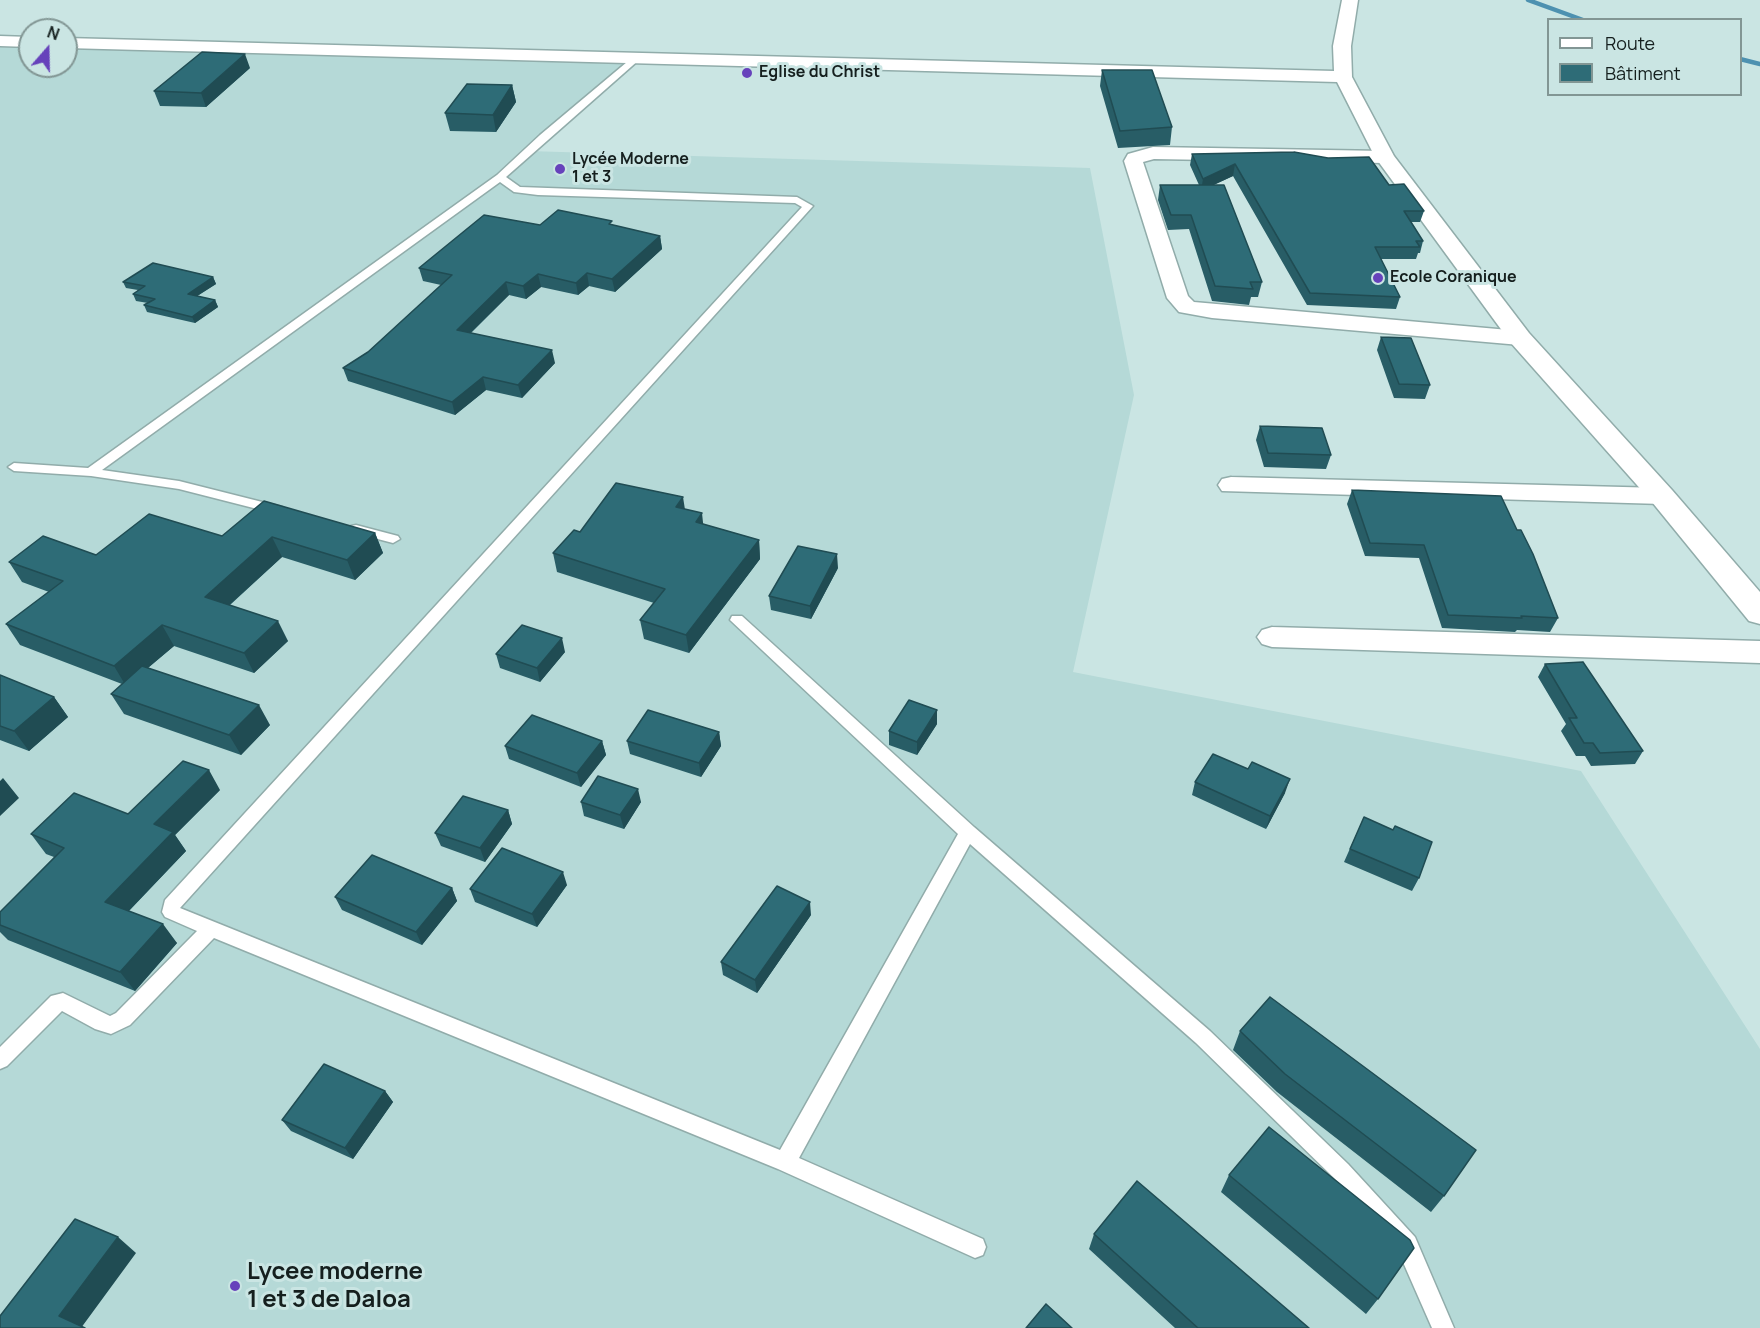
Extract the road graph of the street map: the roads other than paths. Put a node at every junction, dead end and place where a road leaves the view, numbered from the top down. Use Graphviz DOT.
graph roads {
  1 [pos="1350,0"];
  2 [pos="0,41"];
  3 [pos="18,42"];
  4 [pos="78,43"];
  5 [pos="636,59"];
  6 [pos="1343,77"];
  7 [pos="1385,157"];
  8 [pos="500,177"];
  9 [pos="1520,338"];
  10 [pos="14,467"];
  11 [pos="91,472"];
  12 [pos="1231,485"];
  13 [pos="1662,496"];
  14 [pos="292,513"];
  15 [pos="348,527"];
  16 [pos="393,539"];
  17 [pos="1760,613"];
  18 [pos="737,620"];
  19 [pos="1272,637"];
  20 [pos="1760,652"];
  21 [pos="968,832"];
  22 [pos="212,928"];
  23 [pos="0,1060"];
  24 [pos="784,1162"];
  25 [pos="975,1247"];
  26 [pos="1443,1328"];
  1 -- 6 [label="street"];
  2 -- 3 [label="street"];
  4 -- 5 [label="street"];
  5 -- 6 [label="street"];
  5 -- 8 [label="lane"];
  6 -- 7 [label="street"];
  7 -- 9 [label="street"];
  7 -- 9 [label="street"];
  8 -- 11 [label="lane"];
  8 -- 22 [label="lane"];
  9 -- 13 [label="street"];
  10 -- 11 [label="lane"];
  11 -- 14 [label="lane"];
  12 -- 13 [label="street"];
  13 -- 17 [label="street"];
  15 -- 16 [label="lane"];
  18 -- 21 [label="lane"];
  19 -- 20 [label="street"];
  21 -- 24 [label="lane"];
  21 -- 26 [label="lane"];
  22 -- 23 [label="lane"];
  22 -- 24 [label="lane"];
  24 -- 25 [label="lane"];
}
